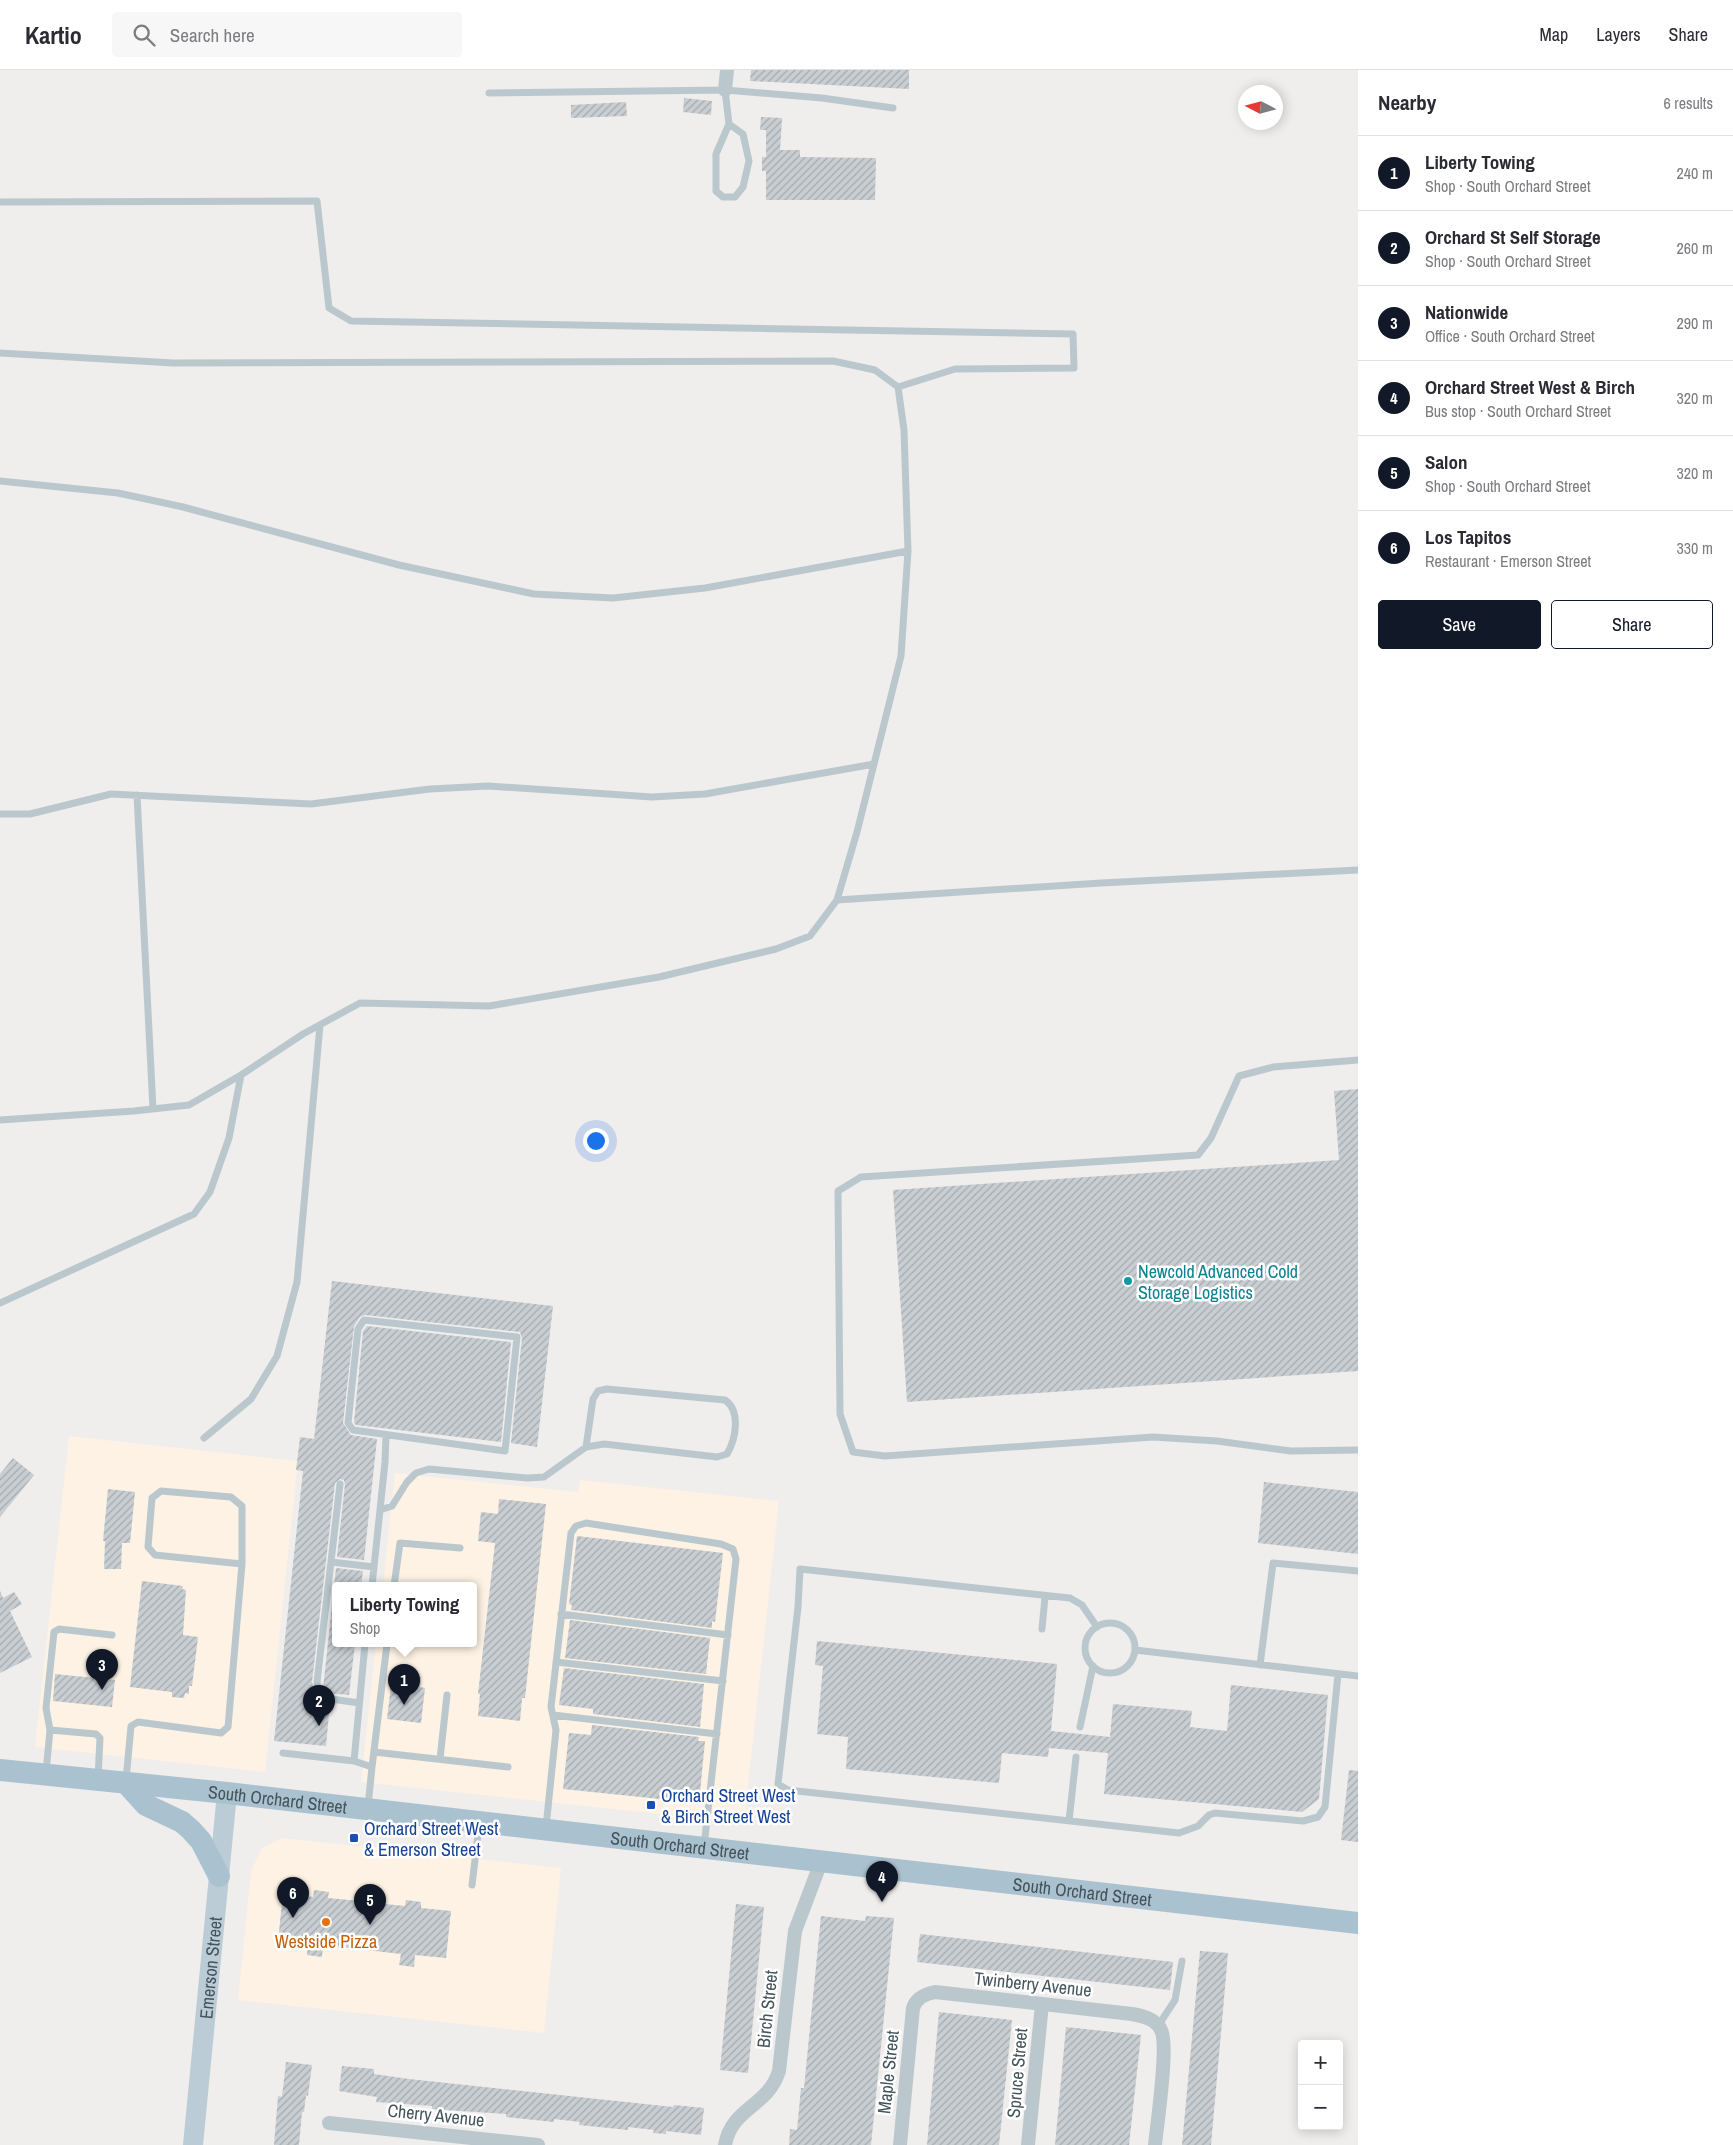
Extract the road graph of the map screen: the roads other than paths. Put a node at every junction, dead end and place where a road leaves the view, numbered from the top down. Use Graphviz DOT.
graph roads {
  1 [pos="727,70"];
  2 [pos="725,90"];
  3 [pos="489,93"];
  4 [pos="893,108"];
  5 [pos="729,124"];
  6 [pos="0,202"];
  7 [pos="0,353"];
  8 [pos="898,388"];
  9 [pos="0,481"];
  10 [pos="908,551"];
  11 [pos="874,764"];
  12 [pos="137,795"];
  13 [pos="0,814"];
  14 [pos="1358,870"];
  15 [pos="836,900"];
  16 [pos="320,1025"];
  17 [pos="1358,1060"];
  18 [pos="242,1074"];
  19 [pos="153,1109"];
  20 [pos="0,1120"];
  21 [pos="0,1303"];
  22 [pos="386,1435"];
  23 [pos="204,1438"];
  24 [pos="586,1447"];
  25 [pos="1358,1450"];
  26 [pos="340,1484"];
  27 [pos="380,1510"];
  28 [pos="460,1548"];
  29 [pos="331,1562"];
  30 [pos="242,1564"];
  31 [pos="374,1567"];
  32 [pos="1358,1571"];
  33 [pos="372,1582"];
  34 [pos="395,1582"];
  35 [pos="1045,1597"];
  36 [pos="562,1614"];
  37 [pos="1096,1627"];
  38 [pos="1042,1628"];
  39 [pos="112,1635"];
  40 [pos="728,1635"];
  41 [pos="366,1647"];
  42 [pos="387,1647"];
  43 [pos="1135,1650"];
  44 [pos="556,1662"];
  45 [pos="1260,1665"];
  46 [pos="1093,1666"];
  47 [pos="1338,1674"];
  48 [pos="1358,1676"];
  49 [pos="723,1681"];
  50 [pos="447,1696"];
  51 [pos="359,1703"];
  52 [pos="553,1715"];
  53 [pos="1080,1727"];
  54 [pos="50,1730"];
  55 [pos="717,1734"];
  56 [pos="374,1752"];
  57 [pos="283,1753"];
  58 [pos="1076,1757"];
  59 [pos="440,1759"];
  60 [pos="354,1762"];
  61 [pos="372,1767"];
  62 [pos="508,1767"];
  63 [pos="0,1770"];
  64 [pos="46,1774"];
  65 [pos="98,1780"];
  66 [pos="126,1783"];
  67 [pos="227,1793"];
  68 [pos="368,1809"];
  69 [pos="1069,1821"];
  70 [pos="480,1822"];
  71 [pos="546,1830"];
  72 [pos="704,1848"];
  73 [pos="821,1862"];
  74 [pos="219,1876"];
  75 [pos="472,1885"];
  76 [pos="1358,1923"];
  77 [pos="1182,1962"];
  78 [pos="914,2004"];
  79 [pos="1042,2004"];
  80 [pos="1154,2022"];
  81 [pos="329,2122"];
  82 [pos="450,2140"];
  83 [pos="193,2145"];
  84 [pos="538,2145"];
  85 [pos="725,2145"];
  86 [pos="900,2145"];
  87 [pos="1028,2145"];
  88 [pos="1155,2145"];
  1 -- 2 [label="street"];
  2 -- 3 [label="lane"];
  2 -- 4 [label="lane"];
  2 -- 5 [label="lane"];
  5 -- 5 [label="lane"];
  6 -- 8 [label="lane"];
  7 -- 8 [label="lane"];
  8 -- 10 [label="lane"];
  9 -- 10 [label="lane"];
  10 -- 11 [label="lane"];
  11 -- 12 [label="lane"];
  11 -- 15 [label="lane"];
  12 -- 13 [label="lane"];
  12 -- 19 [label="lane"];
  14 -- 15 [label="lane"];
  15 -- 16 [label="lane"];
  16 -- 18 [label="lane"];
  16 -- 23 [label="lane"];
  17 -- 25 [label="lane"];
  18 -- 19 [label="lane"];
  18 -- 21 [label="lane"];
  19 -- 20 [label="lane"];
  22 -- 22 [label="lane"];
  22 -- 27 [label="lane"];
  24 -- 24 [label="lane"];
  24 -- 27 [label="lane"];
  26 -- 29 [label="lane"];
  27 -- 31 [label="lane"];
  28 -- 34 [label="lane"];
  29 -- 31 [label="lane"];
  29 -- 51 [label="lane"];
  30 -- 30 [label="lane"];
  30 -- 66 [label="lane"];
  31 -- 33 [label="lane"];
  32 -- 45 [label="lane"];
  35 -- 37 [label="lane"];
  35 -- 38 [label="lane"];
  35 -- 69 [label="lane"];
  36 -- 40 [label="lane"];
  36 -- 40 [label="lane"];
  36 -- 44 [label="lane"];
  37 -- 43 [label="lane"];
  37 -- 46 [label="lane"];
  39 -- 54 [label="lane"];
  40 -- 49 [label="lane"];
  41 -- 51 [label="lane"];
  42 -- 56 [label="lane"];
  43 -- 45 [label="lane"];
  43 -- 46 [label="lane"];
  44 -- 49 [label="lane"];
  44 -- 52 [label="lane"];
  45 -- 47 [label="lane"];
  46 -- 53 [label="lane"];
  47 -- 48 [label="lane"];
  47 -- 69 [label="lane"];
  49 -- 55 [label="lane"];
  50 -- 59 [label="lane"];
  51 -- 60 [label="lane"];
  52 -- 55 [label="lane"];
  52 -- 71 [label="lane"];
  54 -- 64 [label="lane"];
  54 -- 65 [label="lane"];
  55 -- 72 [label="lane"];
  56 -- 59 [label="lane"];
  56 -- 61 [label="lane"];
  57 -- 60 [label="lane"];
  58 -- 69 [label="lane"];
  59 -- 62 [label="lane"];
  60 -- 61 [label="lane"];
  61 -- 68 [label="lane"];
  63 -- 64 [label="main road, South Orchard Street"];
  64 -- 65 [label="main road, South Orchard Street"];
  65 -- 66 [label="main road, South Orchard Street"];
  66 -- 67 [label="main road, South Orchard Street"];
  66 -- 74 [label="main road"];
  67 -- 68 [label="main road, South Orchard Street"];
  67 -- 74 [label="main road, Emerson Street"];
  68 -- 70 [label="main road, South Orchard Street"];
  70 -- 71 [label="main road, South Orchard Street"];
  70 -- 75 [label="lane"];
  71 -- 72 [label="main road, South Orchard Street"];
  72 -- 73 [label="main road, South Orchard Street"];
  73 -- 76 [label="main road, South Orchard Street"];
  73 -- 85 [label="street, Birch Street"];
  74 -- 83 [label="main road, Emerson Street"];
  77 -- 80 [label="lane"];
  78 -- 79 [label="street, Twinberry Avenue"];
  78 -- 86 [label="street, Maple Street"];
  79 -- 80 [label="street, Twinberry Avenue"];
  79 -- 87 [label="street, Spruce Street"];
  80 -- 88 [label="street"];
  81 -- 82 [label="street, Cherry Avenue"];
  82 -- 84 [label="street, Cherry Avenue"];
}
